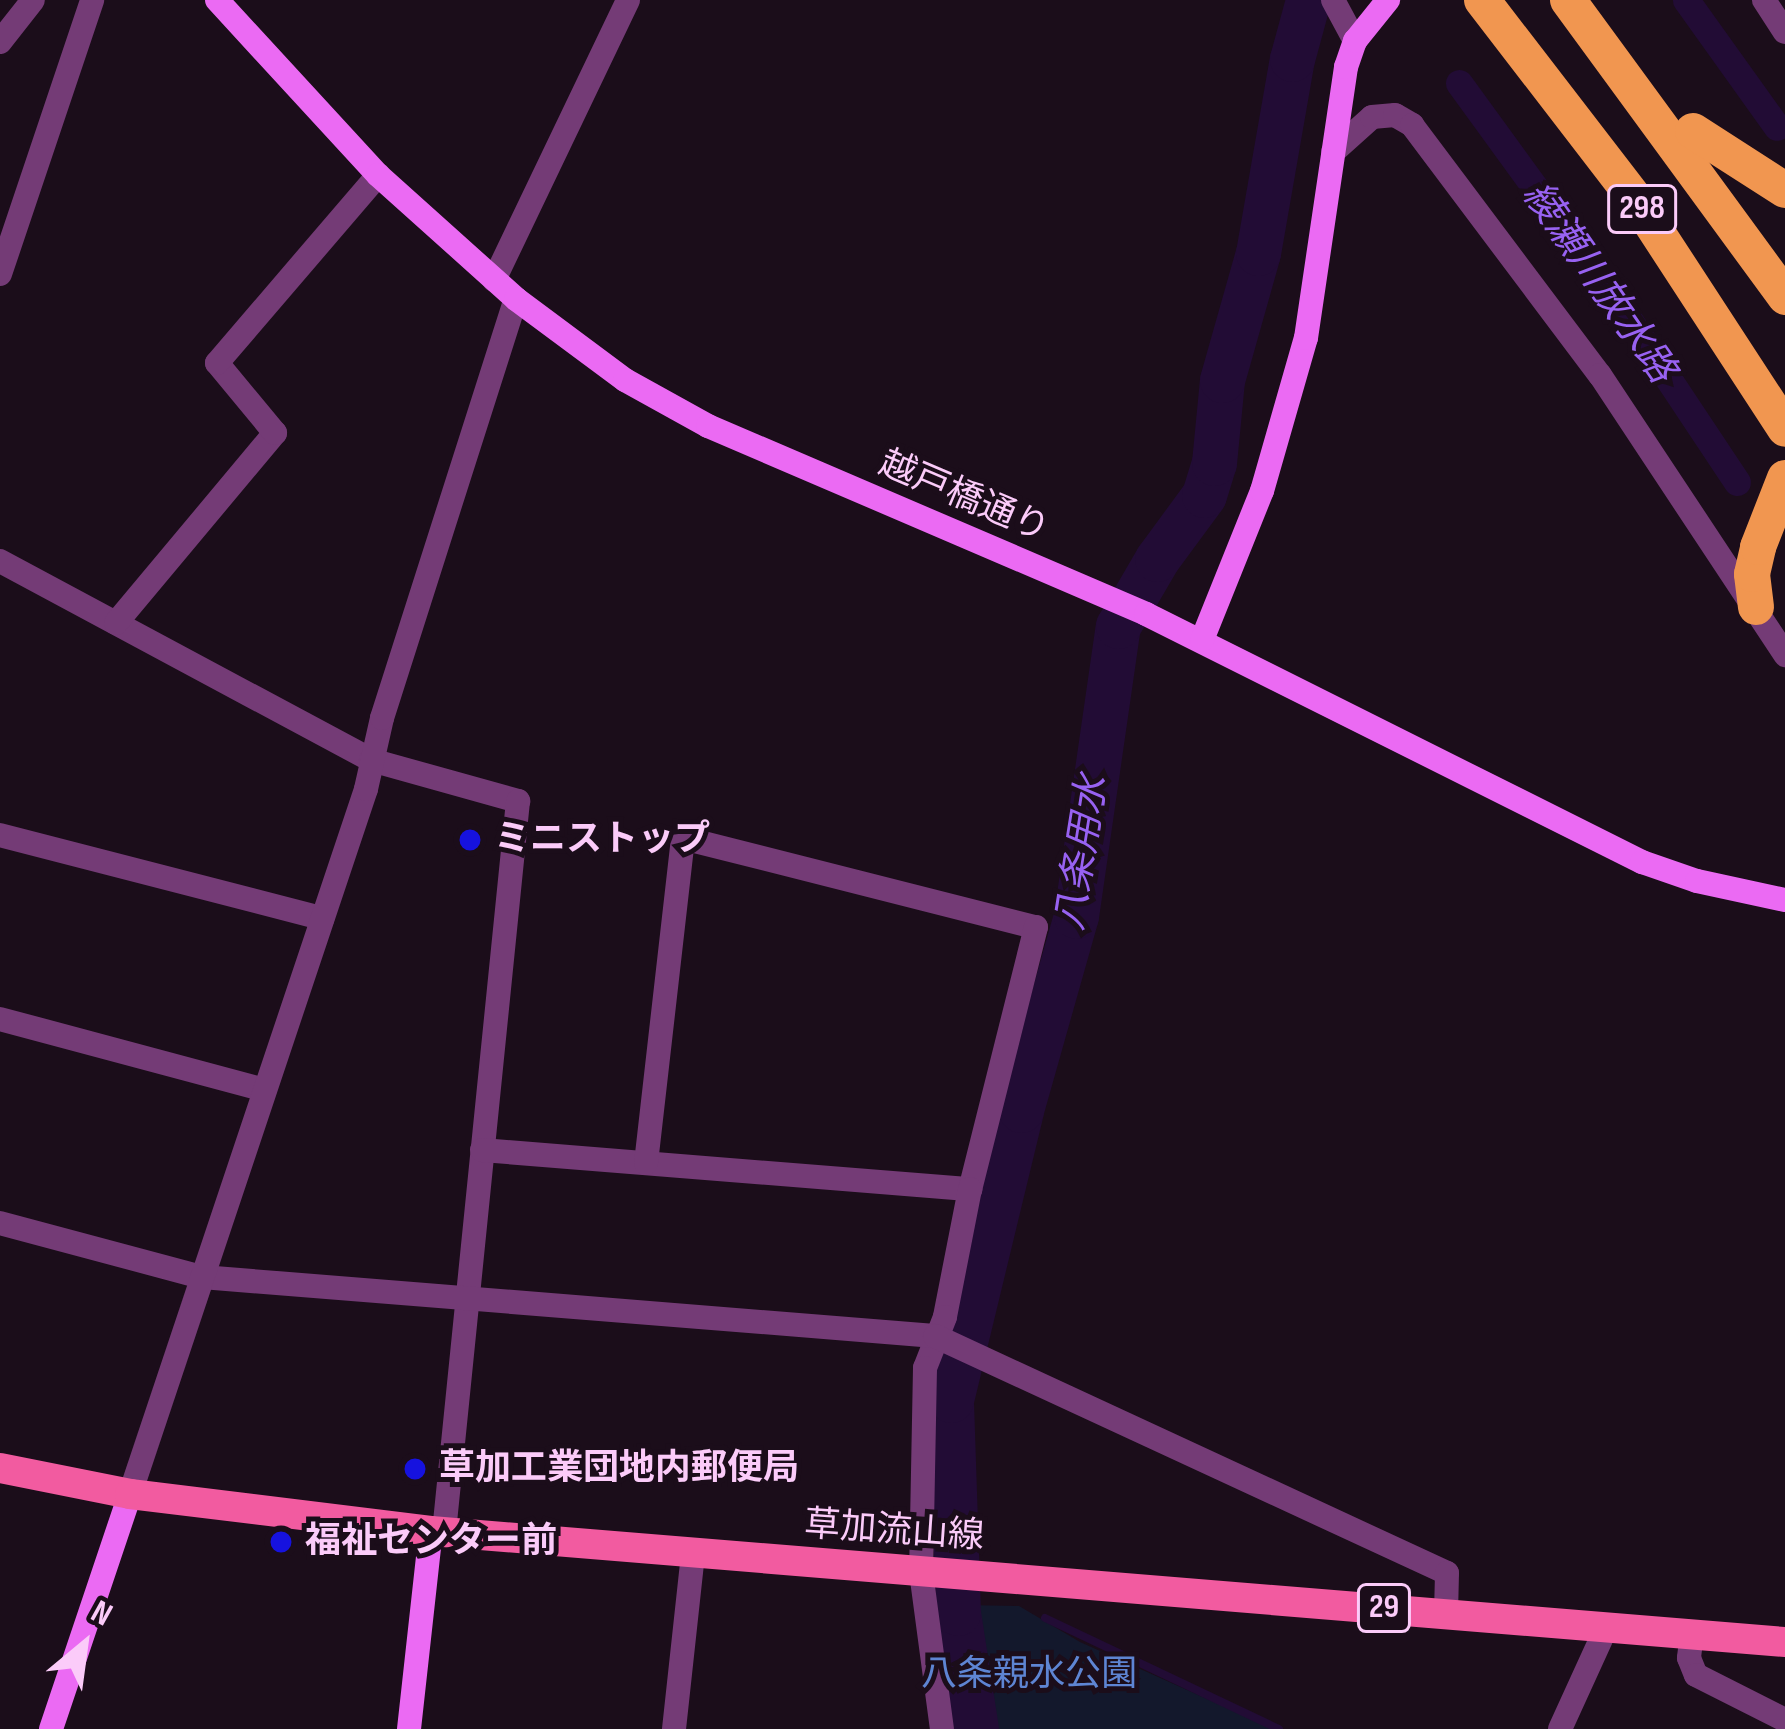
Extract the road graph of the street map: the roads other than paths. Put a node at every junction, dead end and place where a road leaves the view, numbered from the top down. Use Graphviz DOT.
graph roads {
  1 [pos="33,0"];
  2 [pos="92,0"];
  3 [pos="218,0"];
  4 [pos="628,0"];
  5 [pos="1333,0"];
  6 [pos="1388,0"];
  7 [pos="1482,0"];
  8 [pos="1510,0"];
  9 [pos="1568,0"];
  10 [pos="1592,0"];
  11 [pos="1764,0"];
  12 [pos="1785,32"];
  13 [pos="1354,41"];
  14 [pos="0,42"];
  15 [pos="1694,130"];
  16 [pos="1333,152"];
  17 [pos="378,175"];
  18 [pos="1785,190"];
  19 [pos="1785,254"];
  20 [pos="0,274"];
  21 [pos="494,280"];
  22 [pos="1785,297"];
  23 [pos="516,298"];
  24 [pos="1785,380"];
  25 [pos="1785,429"];
  26 [pos="1785,478"];
  27 [pos="0,561"];
  28 [pos="1756,608"];
  29 [pos="116,623"];
  30 [pos="1202,640"];
  31 [pos="1785,655"];
  32 [pos="371,760"];
  33 [pos="0,835"];
  34 [pos="1785,900"];
  35 [pos="322,918"];
  36 [pos="0,1019"];
  37 [pos="265,1090"];
  38 [pos="482,1150"];
  39 [pos="646,1163"];
  40 [pos="970,1189"];
  41 [pos="0,1223"];
  42 [pos="202,1276"];
  43 [pos="468,1301"];
  44 [pos="934,1336"];
  45 [pos="0,1468"];
  46 [pos="130,1494"];
  47 [pos="438,1531"];
  48 [pos="693,1555"];
  49 [pos="921,1572"];
  50 [pos="1446,1613"];
  51 [pos="1607,1626"];
  52 [pos="1692,1633"];
  53 [pos="1785,1642"];
  54 [pos="1785,1720"];
  55 [pos="51,1729"];
  56 [pos="409,1729"];
  57 [pos="674,1729"];
  58 [pos="942,1729"];
  59 [pos="1560,1729"];
  1 -- 14 [label="street"];
  2 -- 20 [label="street"];
  3 -- 17 [label="street, 越戸橋通り"];
  4 -- 21 [label="street"];
  5 -- 13 [label="street"];
  6 -- 13 [label="street"];
  7 -- 25 [label="highway, 298"];
  8 -- 24 [label="highway"];
  9 -- 22 [label="highway"];
  10 -- 15 [label="highway, 298"];
  11 -- 12 [label="street"];
  13 -- 16 [label="street"];
  15 -- 18 [label="highway"];
  15 -- 19 [label="highway, 298"];
  16 -- 28 [label="street"];
  16 -- 30 [label="street"];
  17 -- 21 [label="street, 越戸橋通り"];
  17 -- 29 [label="street"];
  21 -- 23 [label="street, 越戸橋通り"];
  23 -- 30 [label="street, 越戸橋通り"];
  23 -- 32 [label="street"];
  26 -- 28 [label="highway"];
  27 -- 29 [label="street"];
  28 -- 31 [label="street"];
  29 -- 32 [label="street"];
  30 -- 34 [label="street, 越戸橋通り"];
  32 -- 35 [label="street"];
  32 -- 38 [label="street"];
  33 -- 35 [label="street"];
  35 -- 37 [label="street"];
  36 -- 37 [label="street"];
  37 -- 42 [label="street"];
  38 -- 39 [label="street"];
  38 -- 43 [label="street"];
  39 -- 40 [label="street"];
  39 -- 40 [label="street"];
  40 -- 44 [label="street"];
  41 -- 42 [label="street"];
  42 -- 43 [label="street"];
  42 -- 46 [label="street"];
  43 -- 44 [label="street"];
  43 -- 47 [label="street"];
  44 -- 49 [label="street"];
  44 -- 50 [label="street"];
  45 -- 46 [label="main road, 草加流山線 / 29"];
  46 -- 47 [label="main road, 草加流山線 / 29"];
  46 -- 55 [label="street"];
  47 -- 48 [label="main road, 草加流山線 / 29"];
  47 -- 56 [label="street"];
  48 -- 49 [label="main road, 草加流山線 / 29"];
  48 -- 57 [label="street"];
  49 -- 50 [label="main road, 草加流山線 / 29"];
  49 -- 58 [label="street"];
  50 -- 51 [label="main road, 草加流山線 / 29"];
  51 -- 52 [label="main road, 草加流山線 / 29"];
  51 -- 59 [label="street"];
  52 -- 53 [label="main road, 草加流山線 / 29"];
  52 -- 54 [label="street"];
}
